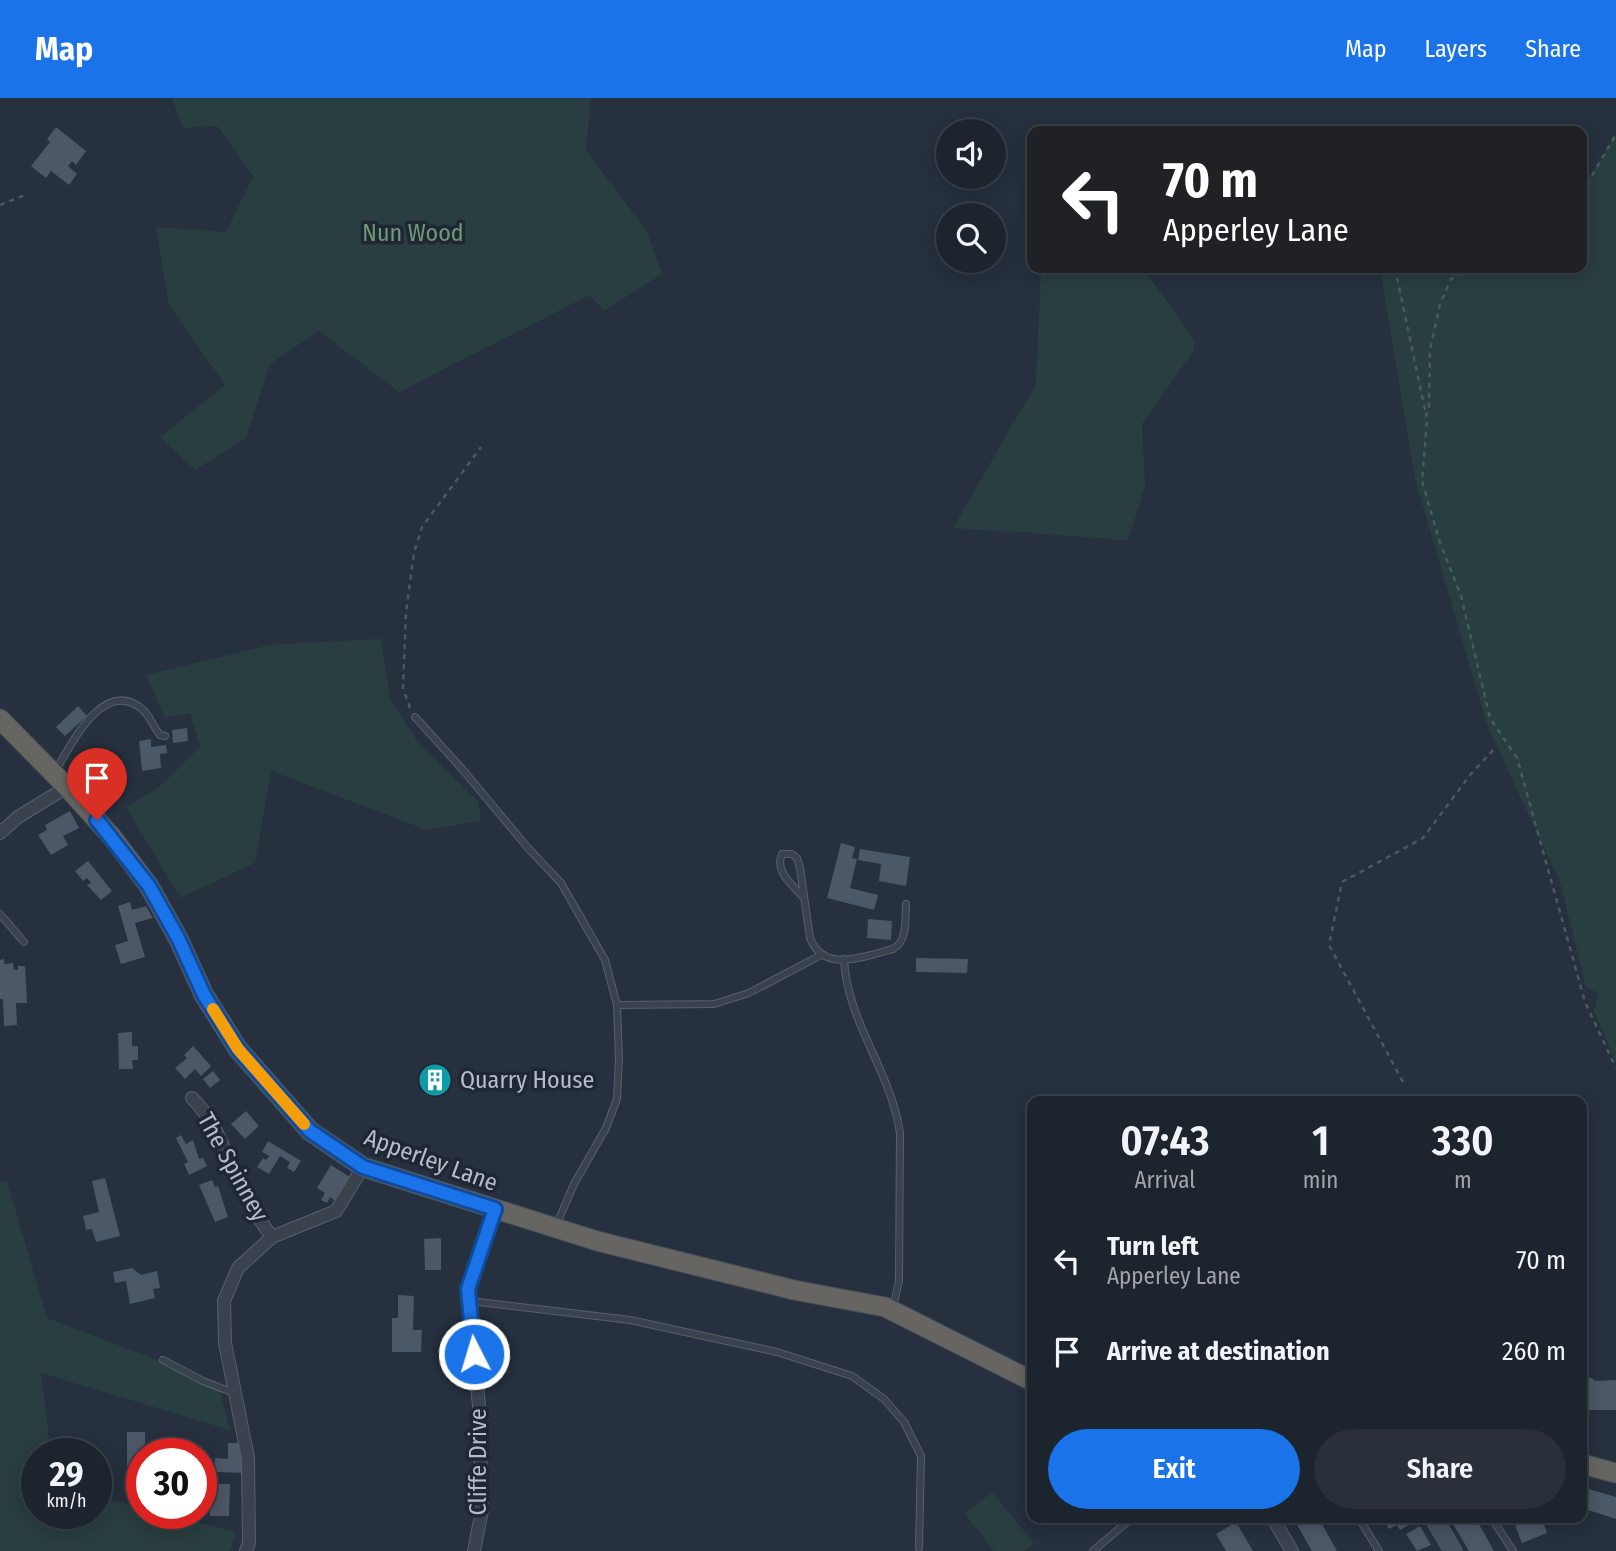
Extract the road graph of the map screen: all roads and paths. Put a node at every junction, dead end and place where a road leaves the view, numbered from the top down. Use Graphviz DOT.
graph roads {
  1 [pos="1616,134"];
  2 [pos="1587,184"];
  3 [pos="28,194"];
  4 [pos="0,205"];
  5 [pos="1396,273"];
  6 [pos="1462,273"];
  7 [pos="1426,415"];
  8 [pos="481,447"];
  9 [pos="415,717"];
  10 [pos="0,719"];
  11 [pos="165,736"];
  12 [pos="1495,748"];
  13 [pos="60,780"];
  14 [pos="0,833"];
  15 [pos="804,898"];
  16 [pos="906,904"];
  17 [pos="0,914"];
  18 [pos="24,942"];
  19 [pos="821,955"];
  20 [pos="844,960"];
  21 [pos="617,1005"];
  22 [pos="1616,1068"];
  23 [pos="1403,1082"];
  24 [pos="192,1098"];
  25 [pos="363,1167"];
  26 [pos="495,1209"];
  27 [pos="555,1228"];
  28 [pos="272,1237"];
  29 [pos="470,1301"];
  30 [pos="892,1310"];
  31 [pos="163,1360"];
  32 [pos="1027,1378"];
  33 [pos="235,1394"];
  34 [pos="1587,1465"];
  35 [pos="1616,1473"];
  36 [pos="1126,1523"];
  37 [pos="1279,1523"];
  38 [pos="1362,1523"];
  39 [pos="1437,1523"];
  40 [pos="1495,1523"];
  41 [pos="919,1548"];
  42 [pos="246,1551"];
  43 [pos="474,1551"];
  44 [pos="1093,1551"];
  45 [pos="1292,1551"];
  46 [pos="1379,1551"];
  47 [pos="1453,1551"];
  48 [pos="1513,1551"];
  1 -- 2 [label="path"];
  3 -- 4 [label="path"];
  5 -- 7 [label="path"];
  6 -- 7 [label="path"];
  7 -- 22 [label="path"];
  8 -- 9 [label="path"];
  9 -- 21 [label="lane"];
  10 -- 13 [label="highway, Apperley Lane"];
  11 -- 13 [label="lane"];
  12 -- 23 [label="path"];
  13 -- 14 [label="street"];
  13 -- 25 [label="highway, Apperley Lane"];
  15 -- 15 [label="lane"];
  15 -- 19 [label="lane"];
  16 -- 20 [label="lane"];
  17 -- 18 [label="lane"];
  19 -- 20 [label="lane"];
  19 -- 21 [label="lane"];
  20 -- 30 [label="lane"];
  21 -- 27 [label="lane"];
  24 -- 28 [label="street, The Spinney"];
  25 -- 26 [label="highway, Apperley Lane"];
  25 -- 28 [label="street"];
  26 -- 27 [label="highway, Apperley Lane"];
  26 -- 29 [label="street, Cliffe Drive"];
  27 -- 30 [label="highway, Apperley Lane"];
  28 -- 33 [label="street"];
  29 -- 41 [label="lane"];
  29 -- 43 [label="street, Cliffe Drive"];
  30 -- 32 [label="highway, Apperley Lane"];
  31 -- 33 [label="lane"];
  33 -- 42 [label="street"];
  34 -- 35 [label="highway"];
  36 -- 44 [label="lane"];
  37 -- 45 [label="street"];
  38 -- 46 [label="lane"];
  39 -- 47 [label="main road"];
  40 -- 48 [label="lane"];
}
